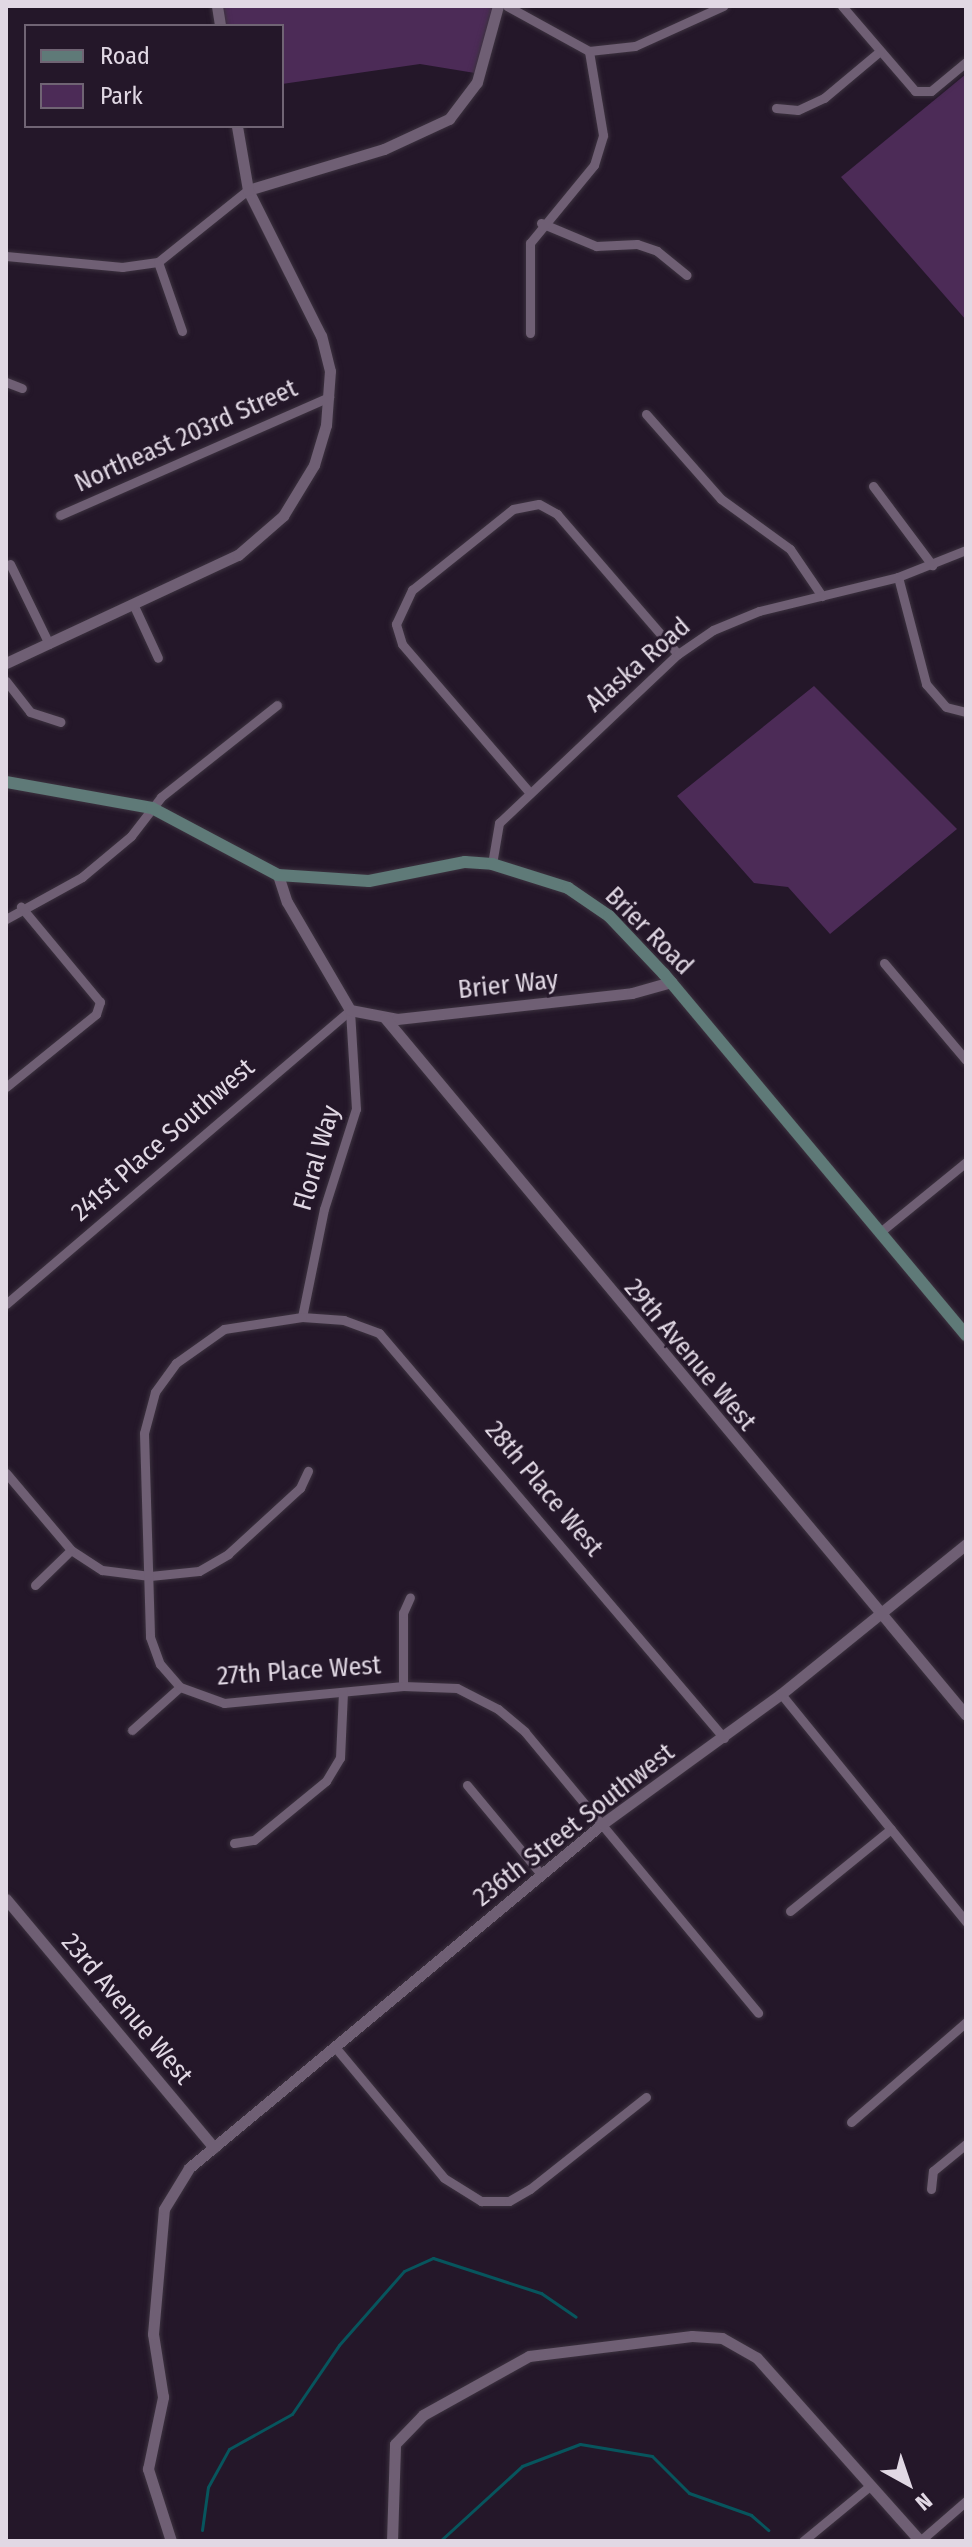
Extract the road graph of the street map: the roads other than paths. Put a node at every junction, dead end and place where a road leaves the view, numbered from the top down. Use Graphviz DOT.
graph roads {
  1 [pos="498,6"];
  2 [pos="507,6"];
  3 [pos="723,6"];
  4 [pos="842,6"];
  5 [pos="589,51"];
  6 [pos="880,51"];
  7 [pos="966,62"];
  8 [pos="776,108"];
  9 [pos="237,128"];
  10 [pos="248,190"];
  11 [pos="541,223"];
  12 [pos="6,256"];
  13 [pos="158,262"];
  14 [pos="687,275"];
  15 [pos="182,331"];
  16 [pos="530,333"];
  17 [pos="6,382"];
  18 [pos="22,388"];
  19 [pos="329,397"];
  20 [pos="646,414"];
  21 [pos="873,486"];
  22 [pos="60,515"];
  23 [pos="966,550"];
  24 [pos="10,564"];
  25 [pos="932,565"];
  26 [pos="898,577"];
  27 [pos="822,596"];
  28 [pos="134,606"];
  29 [pos="49,644"];
  30 [pos="678,654"];
  31 [pos="158,658"];
  32 [pos="6,663"];
  33 [pos="6,681"];
  34 [pos="277,705"];
  35 [pos="966,712"];
  36 [pos="60,722"];
  37 [pos="6,782"];
  38 [pos="530,793"];
  39 [pos="152,808"];
  40 [pos="492,864"];
  41 [pos="278,875"];
  42 [pos="21,907"];
  43 [pos="6,919"];
  44 [pos="884,963"];
  45 [pos="671,982"];
  46 [pos="350,1010"];
  47 [pos="385,1018"];
  48 [pos="966,1060"];
  49 [pos="6,1087"];
  50 [pos="966,1162"];
  51 [pos="879,1233"];
  52 [pos="6,1304"];
  53 [pos="302,1317"];
  54 [pos="966,1335"];
  55 [pos="308,1471"];
  56 [pos="6,1473"];
  57 [pos="966,1544"];
  58 [pos="71,1550"];
  59 [pos="150,1576"];
  60 [pos="35,1585"];
  61 [pos="410,1597"];
  62 [pos="882,1615"];
  63 [pos="403,1686"];
  64 [pos="180,1687"];
  65 [pos="343,1692"];
  66 [pos="781,1694"];
  67 [pos="966,1715"];
  68 [pos="132,1730"];
  69 [pos="724,1738"];
  70 [pos="467,1785"];
  71 [pos="602,1824"];
  72 [pos="891,1829"];
  73 [pos="234,1843"];
  74 [pos="541,1874"];
  75 [pos="6,1899"];
  76 [pos="790,1911"];
  77 [pos="966,1922"];
  78 [pos="758,2013"];
  79 [pos="966,2022"];
  80 [pos="335,2047"];
  81 [pos="646,2097"];
  82 [pos="851,2122"];
  83 [pos="966,2144"];
  84 [pos="214,2148"];
  85 [pos="931,2189"];
  86 [pos="871,2485"];
  87 [pos="966,2501"];
  88 [pos="171,2541"];
  89 [pos="392,2541"];
  90 [pos="803,2541"];
  91 [pos="920,2541"];
  1 -- 10 [label="street"];
  2 -- 5 [label="street"];
  3 -- 5 [label="street"];
  4 -- 6 [label="street"];
  5 -- 11 [label="street"];
  6 -- 7 [label="street"];
  6 -- 8 [label="street"];
  9 -- 10 [label="street"];
  10 -- 13 [label="street"];
  10 -- 19 [label="street"];
  11 -- 14 [label="street"];
  11 -- 16 [label="street"];
  12 -- 13 [label="street"];
  13 -- 15 [label="street"];
  17 -- 18 [label="street"];
  19 -- 22 [label="street, Northeast 203rd Street"];
  19 -- 28 [label="street"];
  20 -- 27 [label="street"];
  21 -- 25 [label="street"];
  23 -- 25 [label="street, Alaska Road"];
  24 -- 29 [label="street"];
  25 -- 26 [label="street, Alaska Road"];
  26 -- 27 [label="street, Alaska Road"];
  26 -- 35 [label="street"];
  27 -- 30 [label="street, Alaska Road"];
  28 -- 29 [label="street"];
  28 -- 31 [label="street"];
  29 -- 32 [label="street"];
  30 -- 38 [label="street, Alaska Road"];
  30 -- 38 [label="street"];
  33 -- 36 [label="street"];
  34 -- 39 [label="street"];
  37 -- 39 [label="main road, Brier Road"];
  38 -- 40 [label="street, Alaska Road"];
  39 -- 41 [label="main road, Brier Road"];
  39 -- 42 [label="street"];
  40 -- 41 [label="main road, Brier Road"];
  40 -- 45 [label="main road, Brier Road"];
  41 -- 46 [label="street"];
  42 -- 43 [label="street"];
  42 -- 49 [label="street"];
  44 -- 48 [label="street"];
  45 -- 47 [label="street, Brier Way"];
  45 -- 51 [label="main road, Brier Road"];
  46 -- 47 [label="street, Brier Way"];
  46 -- 52 [label="street, 241st Place Southwest"];
  46 -- 53 [label="street, Floral Way"];
  47 -- 62 [label="street, 29th Avenue West"];
  50 -- 51 [label="street"];
  51 -- 54 [label="main road, Brier Road"];
  53 -- 59 [label="street, 27th Place West"];
  53 -- 69 [label="street, 28th Place West"];
  55 -- 59 [label="street"];
  56 -- 58 [label="street"];
  57 -- 62 [label="street, 236th Street Southwest"];
  58 -- 59 [label="street"];
  58 -- 60 [label="street"];
  59 -- 64 [label="street, 27th Place West"];
  61 -- 63 [label="street"];
  62 -- 66 [label="street, 236th Street Southwest"];
  62 -- 67 [label="street, 29th Avenue West"];
  63 -- 65 [label="street, 27th Place West"];
  63 -- 71 [label="street, 27th Place West"];
  64 -- 65 [label="street, 27th Place West"];
  64 -- 68 [label="street"];
  65 -- 73 [label="street"];
  66 -- 69 [label="street, 236th Street Southwest"];
  66 -- 72 [label="street"];
  69 -- 71 [label="street, 236th Street Southwest"];
  70 -- 74 [label="street"];
  71 -- 74 [label="street, 236th Street Southwest"];
  71 -- 78 [label="street, 27th Place West"];
  72 -- 76 [label="street"];
  72 -- 77 [label="street"];
  74 -- 80 [label="street, 236th Street Southwest"];
  75 -- 84 [label="street, 23rd Avenue West"];
  79 -- 82 [label="street"];
  80 -- 81 [label="street"];
  80 -- 84 [label="street, 236th Street Southwest"];
  83 -- 85 [label="street"];
  84 -- 88 [label="street, 236th Street Southwest"];
  86 -- 89 [label="street"];
  86 -- 90 [label="street"];
  86 -- 91 [label="street"];
  87 -- 91 [label="street"];
}
